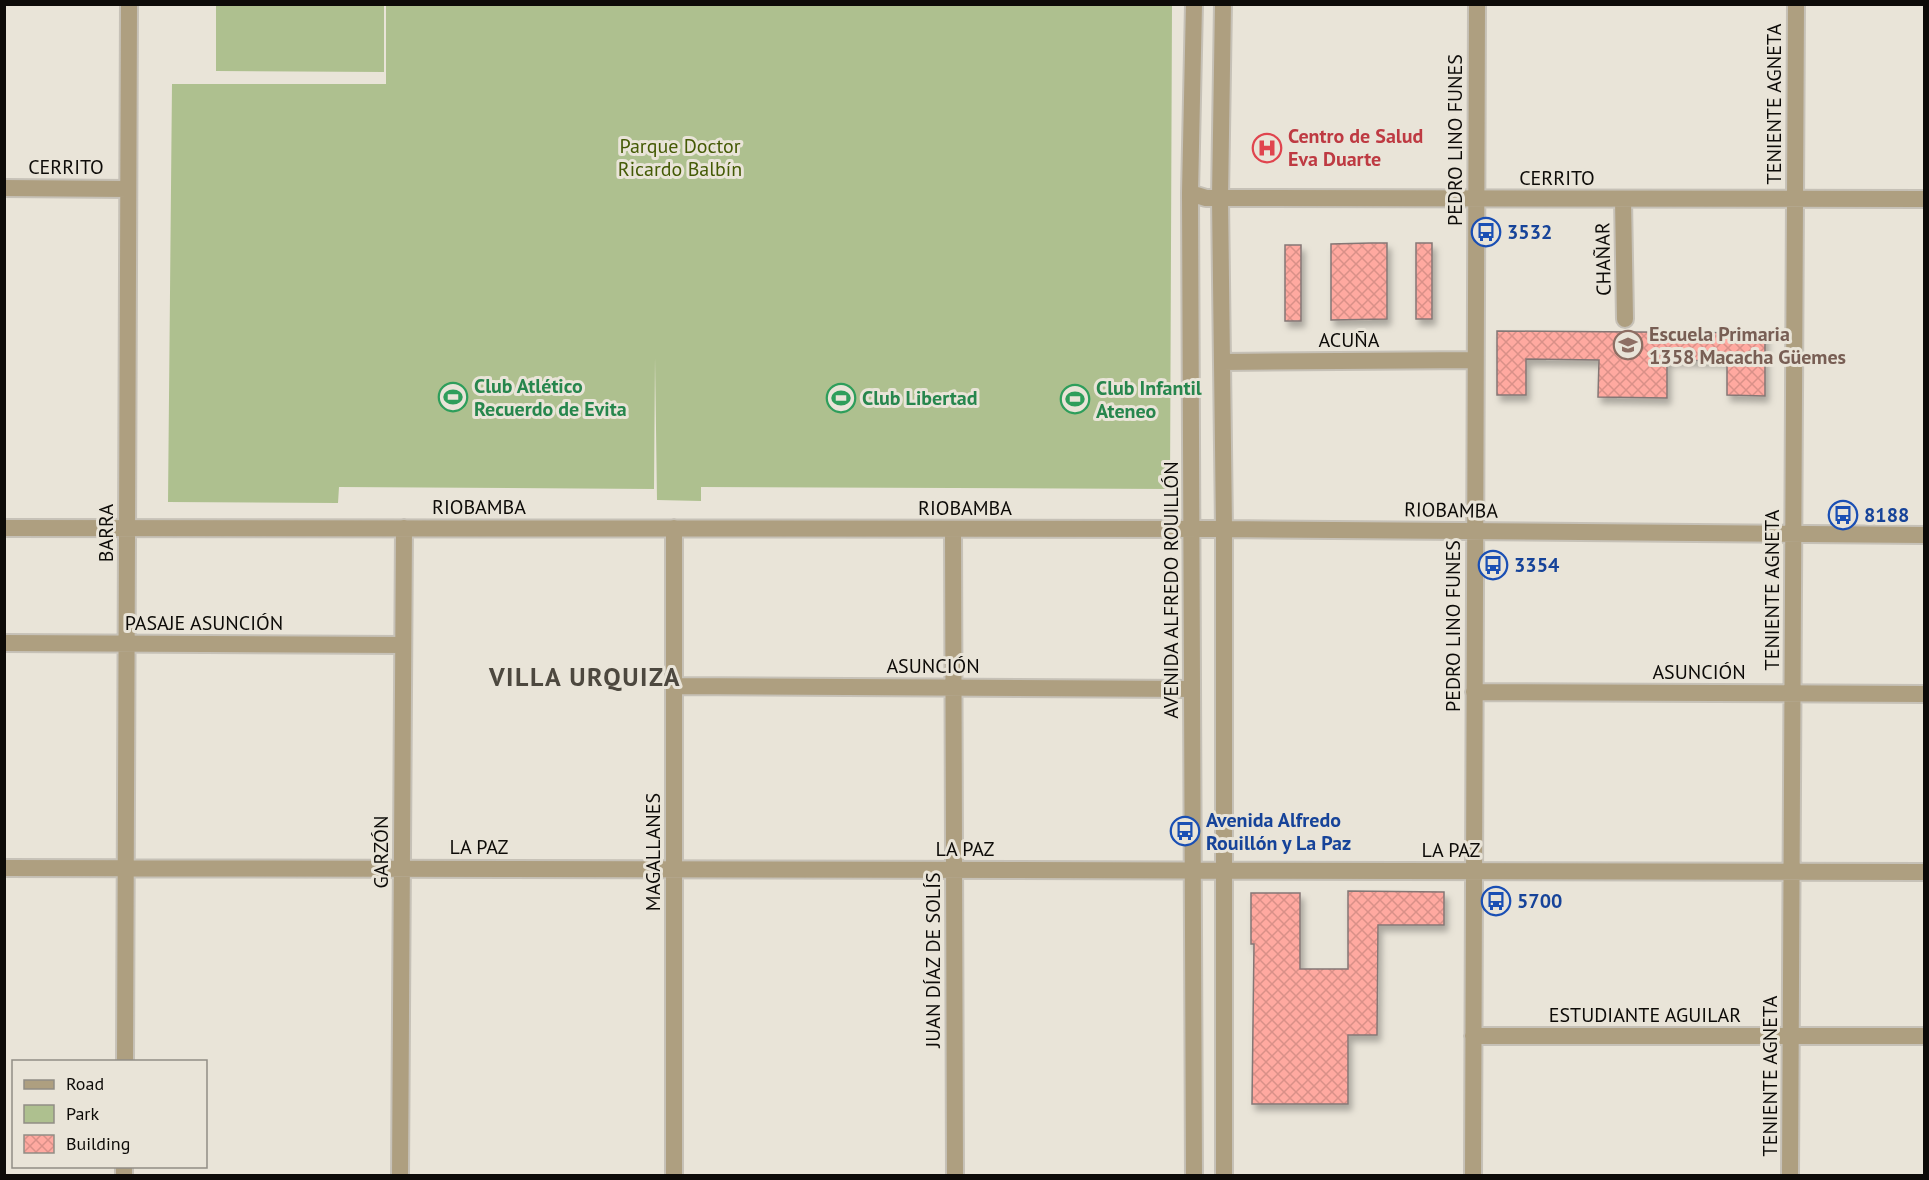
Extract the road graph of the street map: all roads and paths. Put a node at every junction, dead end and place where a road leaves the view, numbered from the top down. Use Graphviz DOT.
graph roads {
  1 [pos="129,4"];
  2 [pos="1194,4"];
  3 [pos="1223,4"];
  4 [pos="1477,4"];
  5 [pos="1796,4"];
  6 [pos="4,188"];
  7 [pos="128,189"];
  8 [pos="1190,194"];
  9 [pos="1221,198"];
  10 [pos="1476,199"];
  11 [pos="1623,199"];
  12 [pos="1795,199"];
  13 [pos="1924,199"];
  14 [pos="1625,319"];
  15 [pos="1475,360"];
  16 [pos="1222,362"];
  17 [pos="4,528"];
  18 [pos="127,528"];
  19 [pos="404,528"];
  20 [pos="674,528"];
  21 [pos="953,529"];
  22 [pos="1208,529"];
  23 [pos="1475,531"];
  24 [pos="1793,534"];
  25 [pos="1924,536"];
  26 [pos="4,643"];
  27 [pos="126,644"];
  28 [pos="403,645"];
  29 [pos="674,686"];
  30 [pos="953,687"];
  31 [pos="1192,689"];
  32 [pos="1474,693"];
  33 [pos="1793,694"];
  34 [pos="1924,694"];
  35 [pos="125,867"];
  36 [pos="4,868"];
  37 [pos="402,868"];
  38 [pos="674,868"];
  39 [pos="954,870"];
  40 [pos="1192,870"];
  41 [pos="1224,870"];
  42 [pos="1474,871"];
  43 [pos="1792,872"];
  44 [pos="1924,872"];
  45 [pos="1473,1036"];
  46 [pos="1791,1036"];
  47 [pos="1924,1036"];
  48 [pos="125,1060"];
  49 [pos="400,1176"];
  50 [pos="674,1176"];
  51 [pos="955,1176"];
  52 [pos="1194,1176"];
  53 [pos="1224,1176"];
  54 [pos="1473,1176"];
  55 [pos="1791,1176"];
  1 -- 7 [label="street, BARRA"];
  2 -- 8 [label="street, AVENIDA ALFREDO ROUILLÓN"];
  3 -- 9 [label="street, AVENIDA ALFREDO ROUILLÓN"];
  4 -- 10 [label="street, PEDRO LINO FUNES"];
  5 -- 12 [label="street, TENIENTE AGNETA"];
  6 -- 7 [label="street, CERRITO"];
  7 -- 18 [label="street, BARRA"];
  8 -- 9 [label="street, CERRITO"];
  8 -- 22 [label="street, AVENIDA ALFREDO ROUILLÓN"];
  9 -- 10 [label="street, CERRITO"];
  9 -- 16 [label="street, AVENIDA ALFREDO ROUILLÓN"];
  10 -- 11 [label="street, CERRITO"];
  10 -- 15 [label="street, PEDRO LINO FUNES"];
  11 -- 12 [label="street, CERRITO"];
  11 -- 14 [label="street, CHAÑAR"];
  12 -- 13 [label="street, CERRITO"];
  12 -- 24 [label="street, TENIENTE AGNETA"];
  15 -- 16 [label="street, ACUÑA"];
  15 -- 23 [label="street, PEDRO LINO FUNES"];
  16 -- 22 [label="street, AVENIDA ALFREDO ROUILLÓN"];
  17 -- 18 [label="street, RIOBAMBA"];
  18 -- 19 [label="street, RIOBAMBA"];
  18 -- 27 [label="street, BARRA"];
  19 -- 20 [label="street, RIOBAMBA"];
  19 -- 28 [label="street, GARZÓN"];
  20 -- 21 [label="street, RIOBAMBA"];
  20 -- 29 [label="street, MAGALLANES"];
  21 -- 22 [label="street, RIOBAMBA"];
  21 -- 30 [label="street, JUAN DÍAZ DE SOLÍS"];
  22 -- 23 [label="street, RIOBAMBA"];
  22 -- 31 [label="street, AVENIDA ALFREDO ROUILLÓN"];
  22 -- 41 [label="street, AVENIDA ALFREDO ROUILLÓN"];
  23 -- 24 [label="street, RIOBAMBA"];
  23 -- 32 [label="street, PEDRO LINO FUNES"];
  24 -- 25 [label="street, RIOBAMBA"];
  24 -- 33 [label="street, TENIENTE AGNETA"];
  26 -- 27 [label="street, PASAJE ASUNCIÓN"];
  27 -- 28 [label="street, PASAJE ASUNCIÓN"];
  27 -- 35 [label="street, BARRA"];
  28 -- 37 [label="street, GARZÓN"];
  29 -- 30 [label="street, ASUNCIÓN"];
  29 -- 38 [label="street, MAGALLANES"];
  30 -- 31 [label="street, ASUNCIÓN"];
  30 -- 39 [label="street, JUAN DÍAZ DE SOLÍS"];
  31 -- 40 [label="street, AVENIDA ALFREDO ROUILLÓN"];
  32 -- 33 [label="street, ASUNCIÓN"];
  32 -- 42 [label="street, PEDRO LINO FUNES"];
  33 -- 34 [label="street, ASUNCIÓN"];
  33 -- 43 [label="street, TENIENTE AGNETA"];
  35 -- 36 [label="street, LA PAZ"];
  35 -- 37 [label="street, LA PAZ"];
  35 -- 48 [label="street, BARRA"];
  37 -- 38 [label="street, LA PAZ"];
  37 -- 49 [label="street, GARZÓN"];
  38 -- 39 [label="street, LA PAZ"];
  38 -- 50 [label="street, MAGALLANES"];
  39 -- 40 [label="street, LA PAZ"];
  39 -- 51 [label="street, JUAN DÍAZ DE SOLÍS"];
  40 -- 41 [label="street, LA PAZ"];
  40 -- 52 [label="street, AVENIDA ALFREDO ROUILLÓN"];
  41 -- 42 [label="street, LA PAZ"];
  41 -- 53 [label="street, AVENIDA ALFREDO ROUILLÓN"];
  42 -- 43 [label="street, LA PAZ"];
  42 -- 45 [label="street, PEDRO LINO FUNES"];
  43 -- 44 [label="street, LA PAZ"];
  43 -- 46 [label="street, TENIENTE AGNETA"];
  45 -- 46 [label="street, ESTUDIANTE AGUILAR"];
  45 -- 54 [label="street, PEDRO LINO FUNES"];
  46 -- 47 [label="street, ESTUDIANTE AGUILAR"];
  46 -- 55 [label="street, TENIENTE AGNETA"];
}
